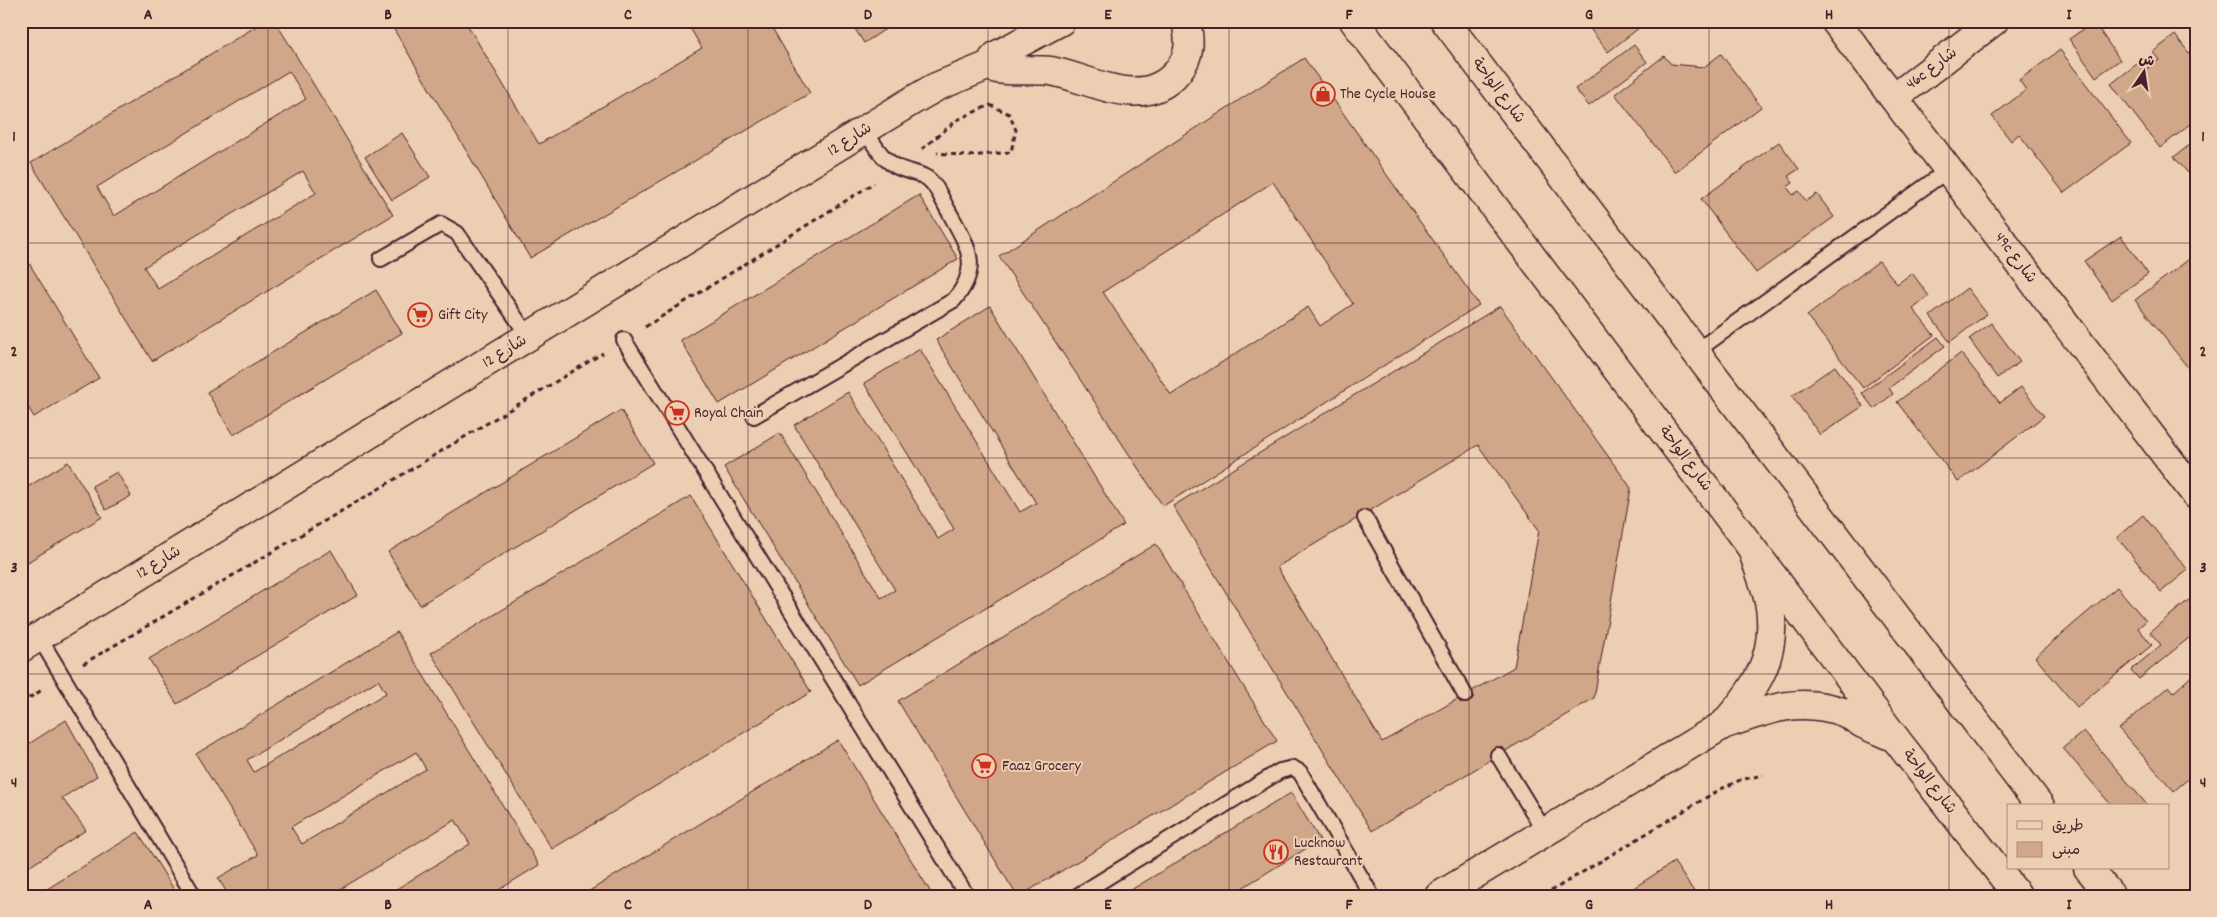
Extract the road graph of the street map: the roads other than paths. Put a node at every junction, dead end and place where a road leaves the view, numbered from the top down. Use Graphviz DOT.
graph roads {
  1 [pos="1061,21"];
  2 [pos="1186,21"];
  3 [pos="1354,21"];
  4 [pos="1445,21"];
  5 [pos="1835,21"];
  6 [pos="1994,21"];
  7 [pos="992,64"];
  8 [pos="1894,98"];
  9 [pos="865,131"];
  10 [pos="1948,170"];
  11 [pos="381,260"];
  12 [pos="528,337"];
  13 [pos="624,340"];
  14 [pos="1695,352"];
  15 [pos="754,416"];
  16 [pos="2193,487"];
  17 [pos="1365,518"];
  18 [pos="1751,546"];
  19 [pos="30,642"];
  20 [pos="1465,695"];
  21 [pos="1723,725"];
  22 [pos="1895,738"];
  23 [pos="1498,755"];
  24 [pos="2038,804"];
  25 [pos="1545,832"];
  26 [pos="2090,870"];
  27 [pos="194,896"];
  28 [pos="967,896"];
  29 [pos="1078,896"];
  30 [pos="1372,896"];
  31 [pos="1439,896"];
  32 [pos="2018,896"];
  33 [pos="2111,896"];
  1 -- 7 [label="street, شارع 12"];
  2 -- 7 [label="street"];
  3 -- 18 [label="street, شارع الواحة"];
  4 -- 14 [label="street, شارع الواحة"];
  5 -- 8 [label="street, 49c شارع"];
  6 -- 8 [label="street, 46c شارع"];
  7 -- 9 [label="street, شارع 12"];
  8 -- 10 [label="street, 49c شارع"];
  9 -- 12 [label="street, شارع 12"];
  9 -- 15 [label="lane"];
  10 -- 14 [label="lane"];
  10 -- 16 [label="street, 49c شارع"];
  11 -- 12 [label="lane"];
  12 -- 19 [label="street, شارع 12"];
  13 -- 28 [label="lane"];
  14 -- 24 [label="street, شارع الواحة"];
  17 -- 20 [label="lane"];
  18 -- 21 [label="street"];
  18 -- 22 [label="street, شارع الواحة"];
  19 -- 27 [label="lane"];
  21 -- 22 [label="street"];
  21 -- 25 [label="street"];
  22 -- 32 [label="street, شارع الواحة"];
  23 -- 25 [label="lane"];
  25 -- 31 [label="street"];
  26 -- 33 [label="street"];
  29 -- 30 [label="lane"];
}
